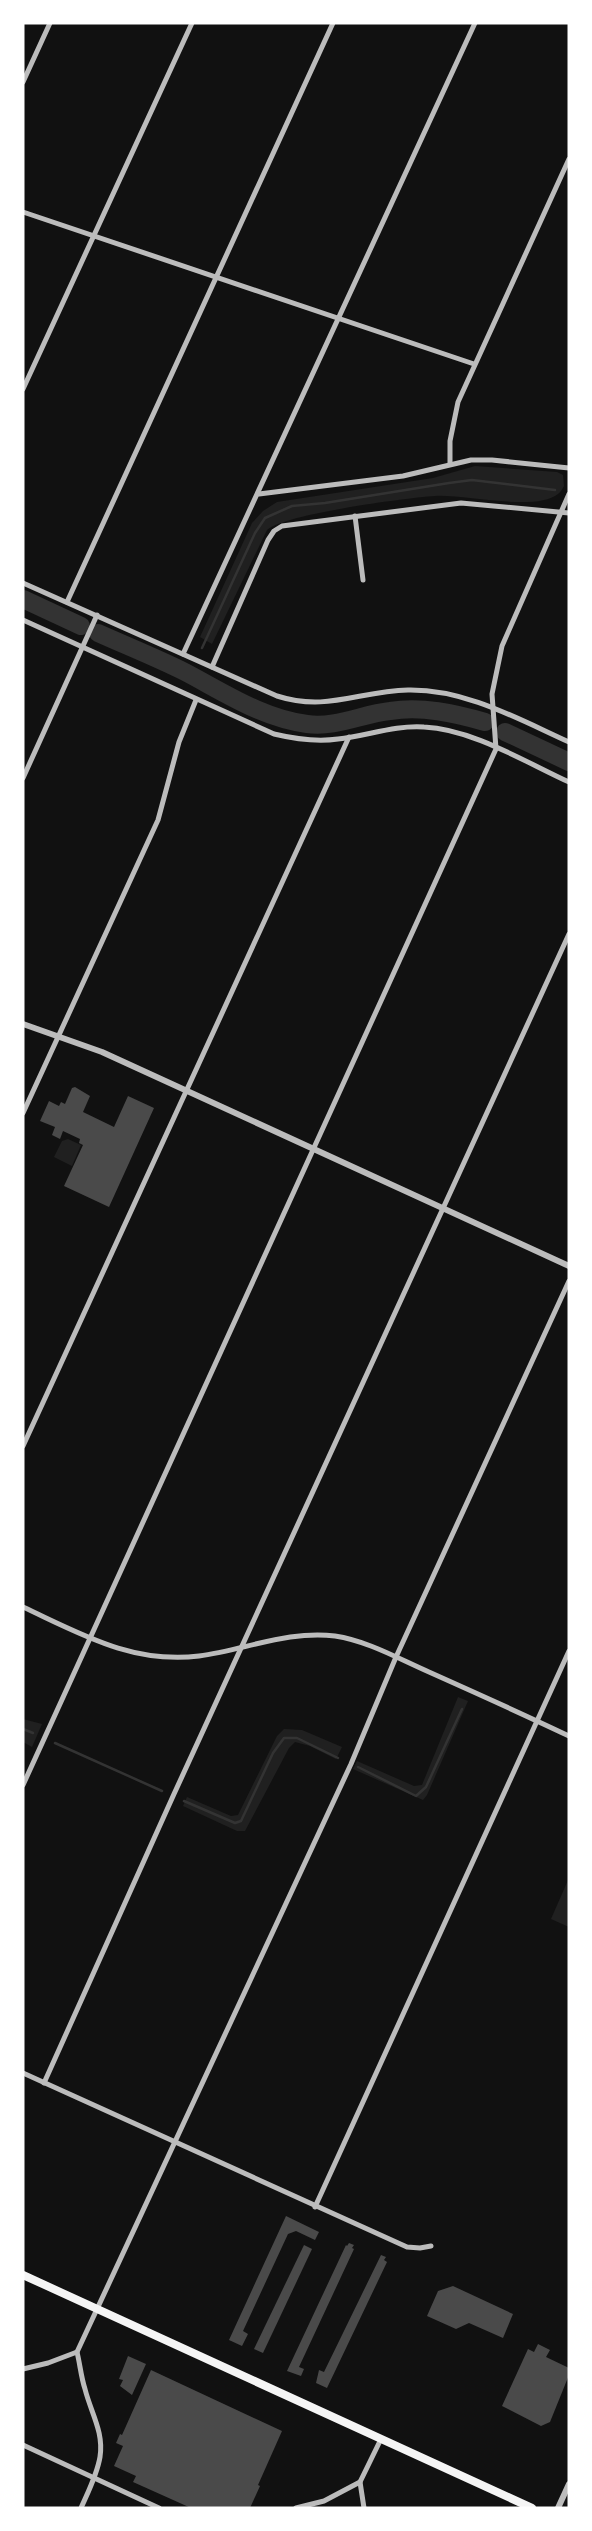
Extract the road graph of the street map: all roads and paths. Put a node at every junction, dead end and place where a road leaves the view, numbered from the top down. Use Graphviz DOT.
graph roads {
  1 [pos="50,23"];
  2 [pos="192,23"];
  3 [pos="333,23"];
  4 [pos="475,23"];
  5 [pos="23,82"];
  6 [pos="569,159"];
  7 [pos="23,212"];
  8 [pos="94,236"];
  9 [pos="216,277"];
  10 [pos="338,318"];
  11 [pos="474,364"];
  12 [pos="23,389"];
  13 [pos="450,464"];
  14 [pos="569,468"];
  15 [pos="259,494"];
  16 [pos="569,494"];
  17 [pos="561,512"];
  18 [pos="569,513"];
  19 [pos="355,516"];
  20 [pos="363,580"];
  21 [pos="23,583"];
  22 [pos="67,602"];
  23 [pos="97,615"];
  24 [pos="23,620"];
  25 [pos="83,647"];
  26 [pos="183,654"];
  27 [pos="212,667"];
  28 [pos="196,700"];
  29 [pos="494,708"];
  30 [pos="349,737"];
  31 [pos="569,742"];
  32 [pos="496,749"];
  33 [pos="23,778"];
  34 [pos="569,782"];
  35 [pos="569,934"];
  36 [pos="23,1024"];
  37 [pos="59,1035"];
  38 [pos="187,1090"];
  39 [pos="23,1113"];
  40 [pos="314,1149"];
  41 [pos="443,1209"];
  42 [pos="569,1266"];
  43 [pos="569,1281"];
  44 [pos="23,1446"];
  45 [pos="23,1607"];
  46 [pos="89,1637"];
  47 [pos="242,1647"];
  48 [pos="569,1651"];
  49 [pos="396,1657"];
  50 [pos="537,1721"];
  51 [pos="569,1736"];
  52 [pos="23,1785"];
  53 [pos="23,2073"];
  54 [pos="44,2083"];
  55 [pos="174,2142"];
  56 [pos="315,2207"];
  57 [pos="431,2246"];
  58 [pos="23,2275"];
  59 [pos="98,2309"];
  60 [pos="77,2352"];
  61 [pos="23,2368"];
  62 [pos="381,2439"];
  63 [pos="23,2445"];
  64 [pos="94,2479"];
  65 [pos="360,2482"];
  66 [pos="569,2484"];
  67 [pos="81,2508"];
  68 [pos="159,2508"];
  69 [pos="296,2508"];
  70 [pos="364,2508"];
  71 [pos="532,2508"];
  72 [pos="558,2508"];
  1 -- 5 [label="street"];
  2 -- 8 [label="street"];
  3 -- 9 [label="street"];
  4 -- 10 [label="street"];
  6 -- 11 [label="street"];
  7 -- 8 [label="street"];
  8 -- 9 [label="street"];
  8 -- 12 [label="street"];
  9 -- 10 [label="street"];
  9 -- 22 [label="street"];
  10 -- 11 [label="street"];
  10 -- 15 [label="street"];
  11 -- 13 [label="street"];
  13 -- 14 [label="street"];
  13 -- 15 [label="street"];
  15 -- 26 [label="street"];
  16 -- 17 [label="street"];
  17 -- 18 [label="street"];
  17 -- 19 [label="street"];
  17 -- 29 [label="street"];
  19 -- 20 [label="street"];
  19 -- 27 [label="street"];
  21 -- 22 [label="street"];
  22 -- 23 [label="street"];
  23 -- 25 [label="street"];
  23 -- 26 [label="street"];
  24 -- 25 [label="street"];
  25 -- 28 [label="street"];
  25 -- 33 [label="street"];
  26 -- 27 [label="street"];
  27 -- 29 [label="street"];
  28 -- 30 [label="street"];
  28 -- 37 [label="street"];
  29 -- 31 [label="street"];
  29 -- 32 [label="street"];
  30 -- 32 [label="street"];
  30 -- 38 [label="street"];
  32 -- 34 [label="street"];
  32 -- 40 [label="street"];
  35 -- 41 [label="street"];
  36 -- 37 [label="street"];
  37 -- 38 [label="street"];
  37 -- 39 [label="street"];
  38 -- 40 [label="street"];
  38 -- 44 [label="street"];
  40 -- 41 [label="street"];
  40 -- 46 [label="street"];
  41 -- 42 [label="street"];
  41 -- 47 [label="street"];
  43 -- 49 [label="street"];
  45 -- 46 [label="street"];
  46 -- 47 [label="street"];
  46 -- 52 [label="street"];
  47 -- 49 [label="street"];
  47 -- 54 [label="street"];
  48 -- 50 [label="street"];
  49 -- 50 [label="street"];
  49 -- 55 [label="street"];
  50 -- 51 [label="street"];
  50 -- 56 [label="street"];
  53 -- 54 [label="street"];
  54 -- 55 [label="street"];
  55 -- 56 [label="street"];
  55 -- 59 [label="street"];
  56 -- 57 [label="street"];
  58 -- 59 [label="main road"];
  59 -- 60 [label="street"];
  59 -- 62 [label="main road"];
  60 -- 61 [label="street"];
  60 -- 64 [label="street"];
  62 -- 65 [label="street"];
  62 -- 71 [label="main road"];
  63 -- 64 [label="street"];
  64 -- 67 [label="street"];
  64 -- 68 [label="street"];
  65 -- 69 [label="street"];
  65 -- 70 [label="street"];
  66 -- 72 [label="street"];
}
